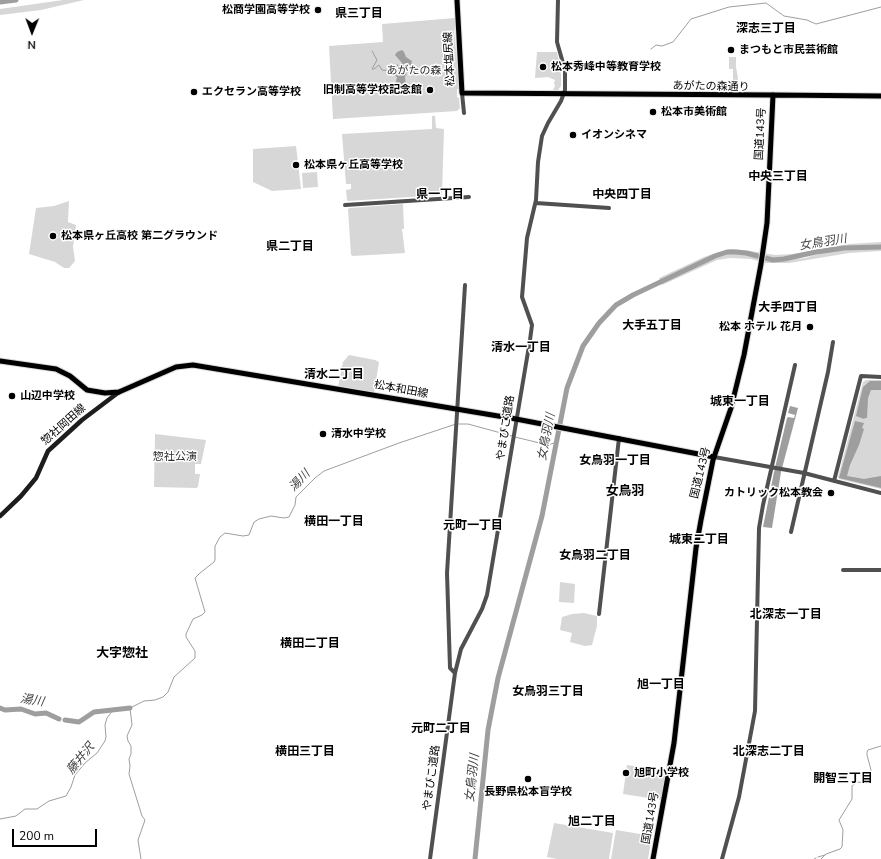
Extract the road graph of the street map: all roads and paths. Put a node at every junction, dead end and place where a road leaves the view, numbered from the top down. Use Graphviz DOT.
graph roads {
  1 [pos="457,0"];
  2 [pos="558,0"];
  3 [pos="462,93"];
  4 [pos="564,95"];
  5 [pos="773,96"];
  6 [pos="881,98"];
  7 [pos="464,113"];
  8 [pos="469,197"];
  9 [pos="536,203"];
  10 [pos="345,205"];
  11 [pos="609,208"];
  12 [pos="465,285"];
  13 [pos="833,342"];
  14 [pos="0,361"];
  15 [pos="795,365"];
  16 [pos="881,377"];
  17 [pos="119,392"];
  18 [pos="457,410"];
  19 [pos="516,420"];
  20 [pos="619,438"];
  21 [pos="714,456"];
  22 [pos="773,467"];
  23 [pos="804,473"];
  24 [pos="834,481"];
  25 [pos="881,493"];
  26 [pos="0,516"];
  27 [pos="791,532"];
  28 [pos="843,570"];
  29 [pos="881,570"];
  30 [pos="599,614"];
  31 [pos="455,673"];
  32 [pos="430,859"];
  33 [pos="653,859"];
  34 [pos="722,859"];
  1 -- 3 [label="main road, 松本塩尻線"];
  2 -- 4 [label="street, やまびこ道路"];
  3 -- 4 [label="main road, あがたの森通り"];
  3 -- 7 [label="street"];
  4 -- 5 [label="main road, あがたの森通り"];
  4 -- 9 [label="street, やまびこ道路"];
  5 -- 6 [label="main road, あがたの森通り"];
  5 -- 21 [label="main road, 国道143号"];
  8 -- 10 [label="street"];
  9 -- 11 [label="street"];
  9 -- 19 [label="street, やまびこ道路"];
  12 -- 18 [label="street"];
  13 -- 23 [label="street"];
  14 -- 17 [label="main road, 松本和田線"];
  15 -- 22 [label="street"];
  16 -- 24 [label="street"];
  17 -- 18 [label="main road, 松本和田線"];
  17 -- 26 [label="main road, 惣社岡田線"];
  18 -- 19 [label="main road, 松本和田線"];
  18 -- 31 [label="street"];
  19 -- 20 [label="main road, 松本和田線"];
  19 -- 31 [label="street, やまびこ道路"];
  20 -- 21 [label="main road, 松本和田線"];
  20 -- 30 [label="street"];
  21 -- 22 [label="street"];
  21 -- 33 [label="main road, 国道143号"];
  22 -- 23 [label="street"];
  22 -- 34 [label="street"];
  23 -- 24 [label="street"];
  23 -- 27 [label="street"];
  24 -- 25 [label="street"];
  28 -- 29 [label="street"];
  31 -- 32 [label="street, やまびこ道路"];
}
